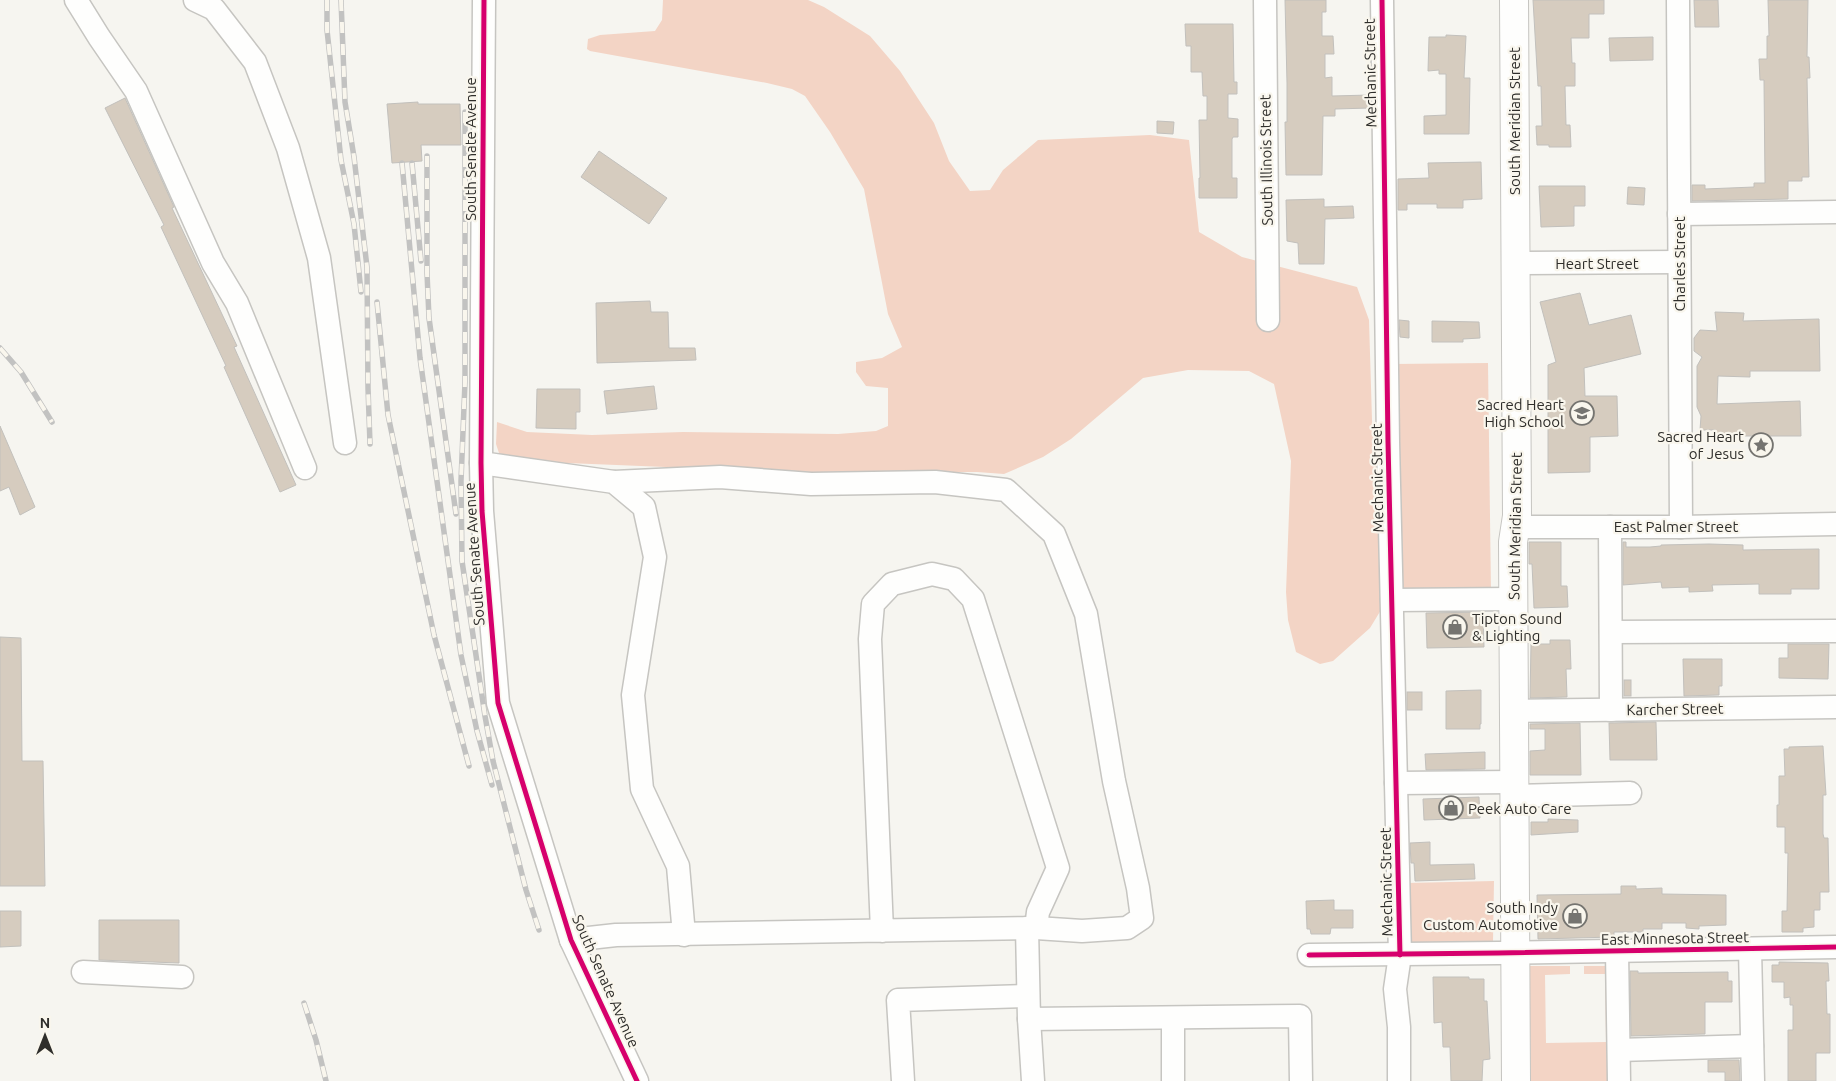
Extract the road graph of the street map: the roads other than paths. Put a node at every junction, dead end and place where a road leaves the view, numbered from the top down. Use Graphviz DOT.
graph roads {
  1 [pos="76,0"];
  2 [pos="484,0"];
  3 [pos="1265,0"];
  4 [pos="1382,0"];
  5 [pos="1514,0"];
  6 [pos="1678,0"];
  7 [pos="210,3"];
  8 [pos="1836,212"];
  9 [pos="1679,214"];
  10 [pos="1679,262"];
  11 [pos="1515,263"];
  12 [pos="1268,320"];
  13 [pos="345,443"];
  14 [pos="481,463"];
  15 [pos="305,468"];
  16 [pos="614,482"];
  17 [pos="1836,524"];
  18 [pos="1516,527"];
  19 [pos="1610,527"];
  20 [pos="1681,527"];
  21 [pos="1513,599"];
  22 [pos="1392,600"];
  23 [pos="1836,631"];
  24 [pos="1612,632"];
  25 [pos="1836,707"];
  26 [pos="1611,710"];
  27 [pos="1513,711"];
  28 [pos="1396,783"];
  29 [pos="1514,789"];
  30 [pos="1630,793"];
  31 [pos="1031,928"];
  32 [pos="882,931"];
  33 [pos="684,935"];
  34 [pos="571,940"];
  35 [pos="1836,947"];
  36 [pos="1750,949"];
  37 [pos="1618,951"];
  38 [pos="1515,953"];
  39 [pos="1309,954"];
  40 [pos="1400,954"];
  41 [pos="84,972"];
  42 [pos="182,977"];
  43 [pos="1028,996"];
  44 [pos="1173,1018"];
  45 [pos="1029,1019"];
  46 [pos="1752,1046"];
  47 [pos="1619,1050"];
  48 [pos="637,1081"];
  49 [pos="904,1081"];
  50 [pos="1033,1081"];
  51 [pos="1173,1081"];
  52 [pos="1301,1081"];
  53 [pos="1399,1081"];
  54 [pos="1516,1081"];
  55 [pos="1619,1081"];
  56 [pos="1753,1081"];
  1 -- 15 [label="street"];
  2 -- 14 [label="street, South Senate Avenue"];
  3 -- 12 [label="street, South Illinois Street"];
  4 -- 22 [label="street, Mechanic Street"];
  5 -- 11 [label="main road, South Meridian Street"];
  6 -- 9 [label="street, Charles Street"];
  7 -- 13 [label="street"];
  8 -- 9 [label="street"];
  9 -- 10 [label="street, Charles Street"];
  10 -- 11 [label="street, Heart Street"];
  10 -- 20 [label="street, Charles Street"];
  11 -- 18 [label="main road, South Meridian Street"];
  14 -- 16 [label="street"];
  14 -- 34 [label="street, South Senate Avenue"];
  16 -- 31 [label="street"];
  16 -- 33 [label="street"];
  17 -- 20 [label="street, East Palmer Street"];
  18 -- 19 [label="street, East Palmer Street"];
  18 -- 21 [label="main road, South Meridian Street"];
  19 -- 20 [label="street, East Palmer Street"];
  19 -- 24 [label="street"];
  21 -- 22 [label="street"];
  21 -- 27 [label="main road, South Meridian Street"];
  22 -- 28 [label="street, Mechanic Street"];
  23 -- 24 [label="street"];
  24 -- 26 [label="street"];
  25 -- 26 [label="street, Karcher Street"];
  26 -- 27 [label="street, Karcher Street"];
  27 -- 29 [label="main road, South Meridian Street"];
  28 -- 29 [label="street"];
  28 -- 40 [label="street, Mechanic Street"];
  29 -- 30 [label="street"];
  29 -- 38 [label="main road, South Meridian Street"];
  31 -- 32 [label="street"];
  31 -- 32 [label="street"];
  31 -- 43 [label="street"];
  32 -- 33 [label="street"];
  33 -- 34 [label="street"];
  34 -- 48 [label="street, South Senate Avenue"];
  35 -- 36 [label="street, East Minnesota Street"];
  36 -- 37 [label="street, East Minnesota Street"];
  36 -- 46 [label="street"];
  37 -- 38 [label="street, East Minnesota Street"];
  37 -- 47 [label="street"];
  38 -- 40 [label="street, East Minnesota Street"];
  38 -- 54 [label="main road, South Meridian Street"];
  39 -- 40 [label="street, East Minnesota Street"];
  40 -- 53 [label="street, Mechanic Street"];
  41 -- 42 [label="street"];
  43 -- 45 [label="street"];
  43 -- 49 [label="street"];
  44 -- 45 [label="street"];
  44 -- 51 [label="street"];
  44 -- 52 [label="street"];
  45 -- 50 [label="street"];
  46 -- 47 [label="street"];
  46 -- 56 [label="street"];
  47 -- 55 [label="street"];
}
